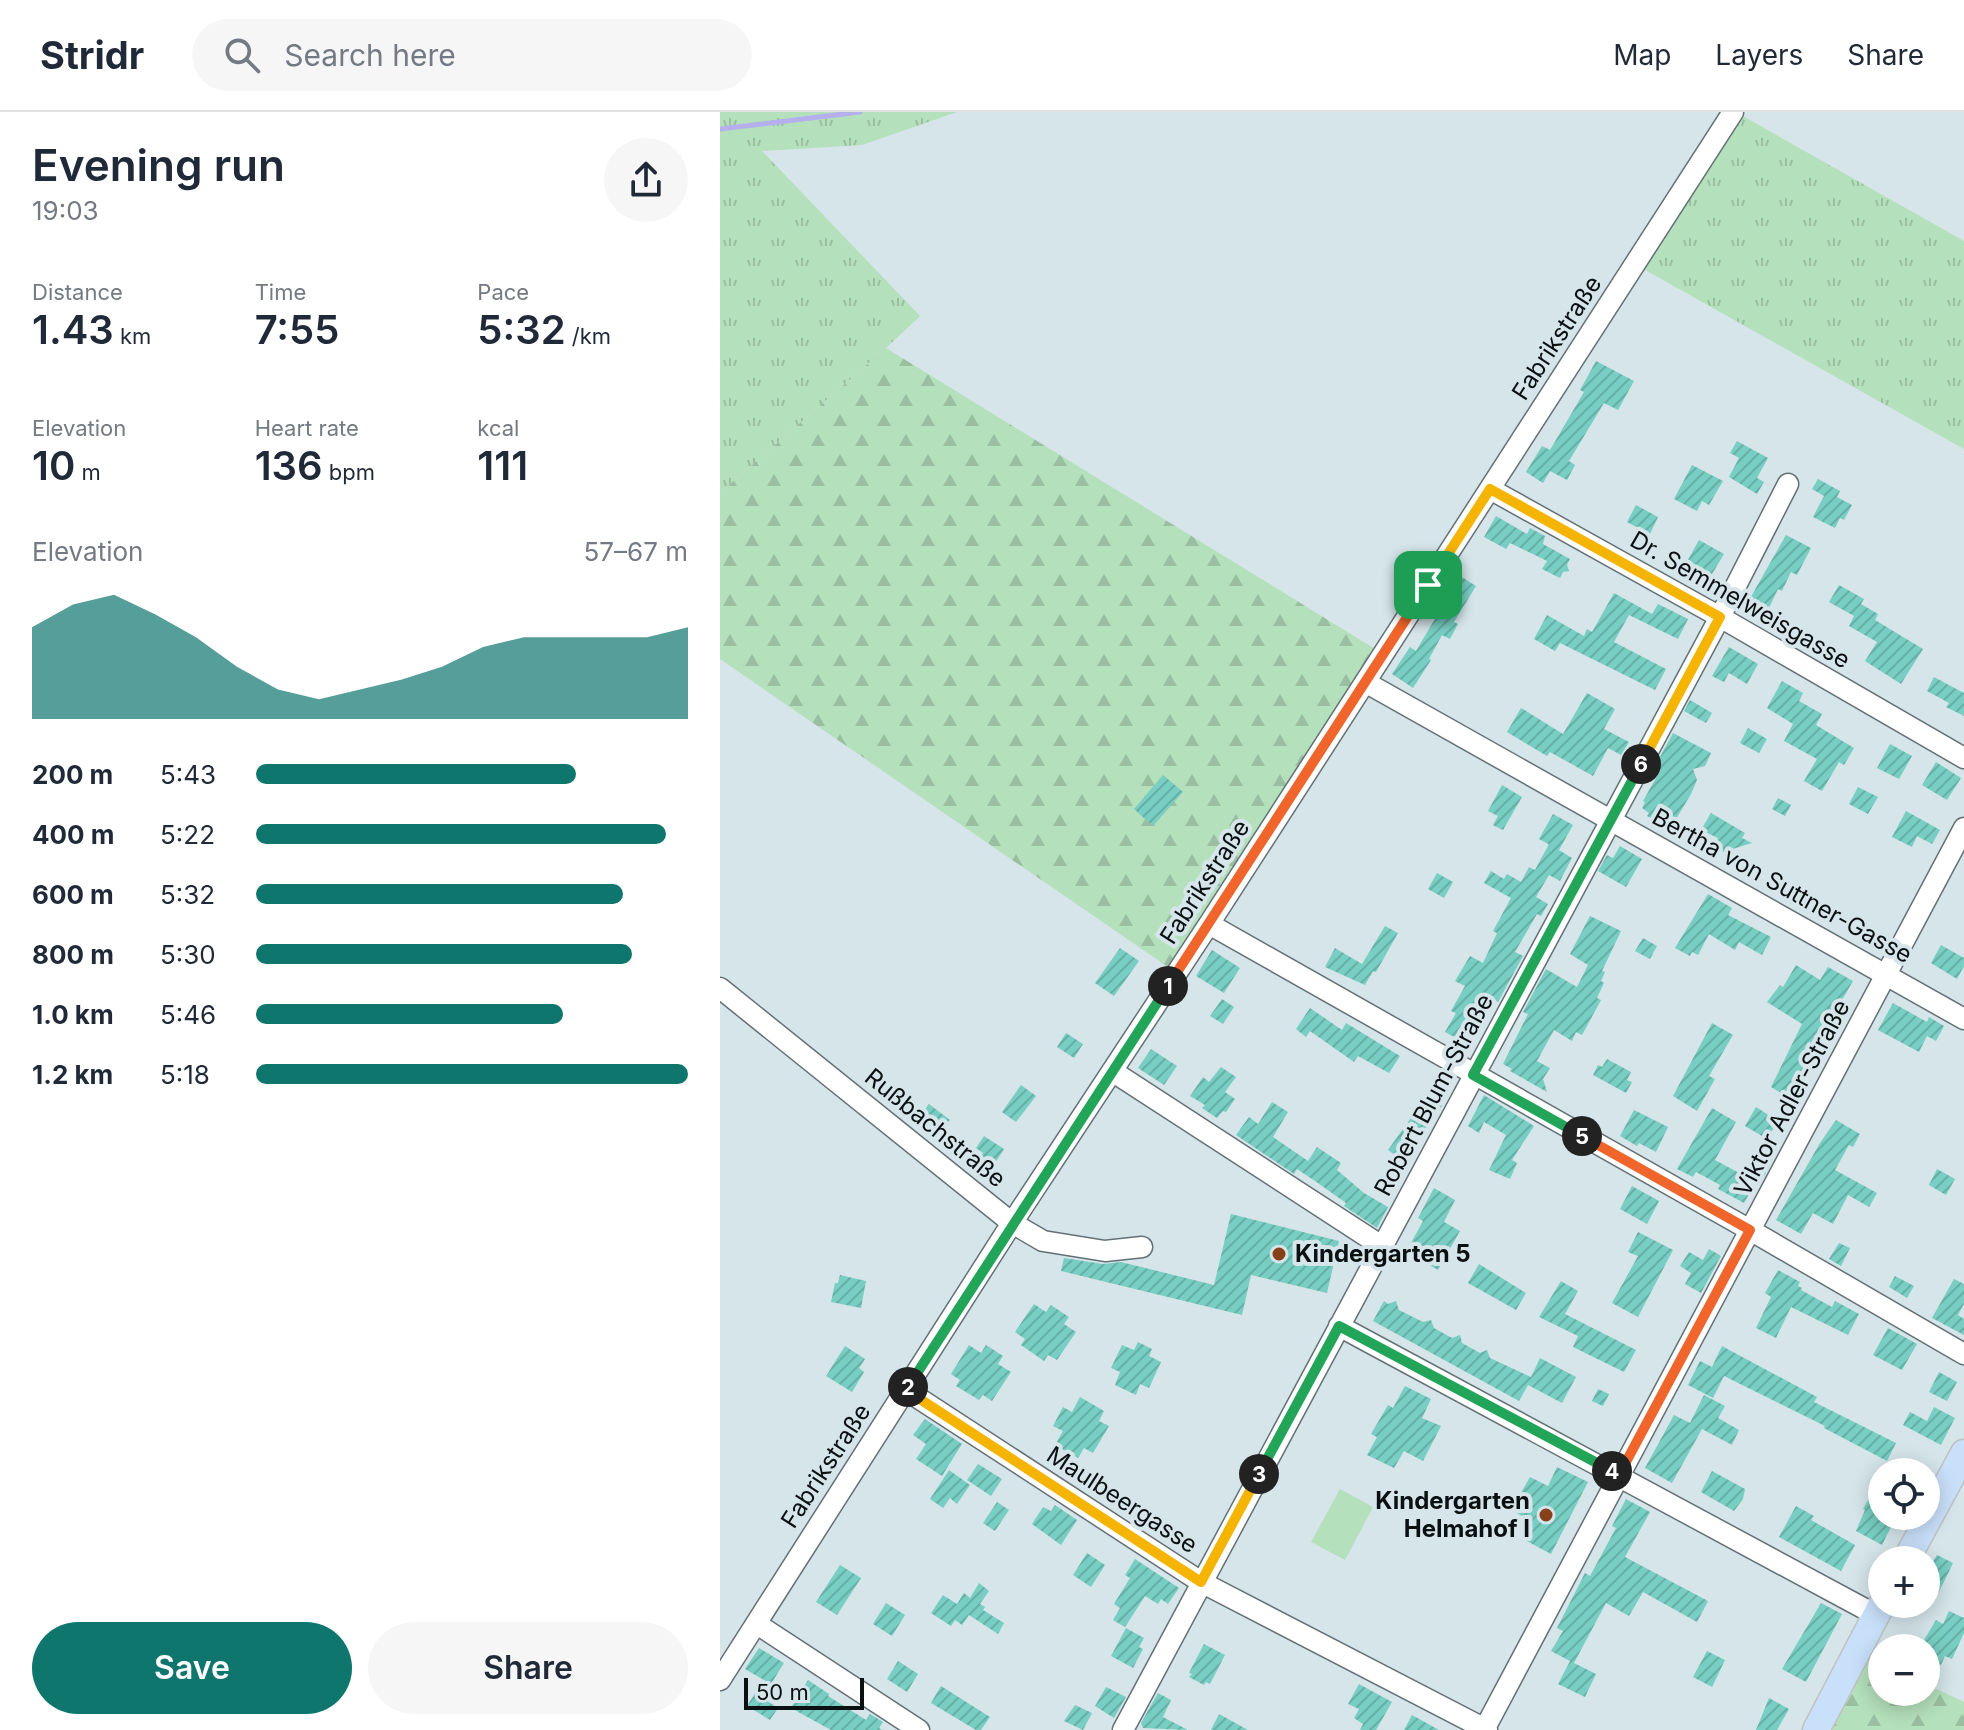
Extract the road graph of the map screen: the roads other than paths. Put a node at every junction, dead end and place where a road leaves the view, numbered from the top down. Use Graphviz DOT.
graph roads {
  1 [pos="1733,112"];
  2 [pos="1788,484"];
  3 [pos="1490,489"];
  4 [pos="1720,617"];
  5 [pos="1365,682"];
  6 [pos="1964,758"];
  7 [pos="1611,820"];
  8 [pos="1964,828"];
  9 [pos="1209,924"];
  10 [pos="1888,975"];
  11 [pos="720,988"];
  12 [pos="1964,1019"];
  13 [pos="1112,1071"];
  14 [pos="1473,1075"];
  15 [pos="1012,1223"];
  16 [pos="1750,1230"];
  17 [pos="1142,1247"];
  18 [pos="1383,1247"];
  19 [pos="1339,1326"];
  20 [pos="1964,1354"];
  21 [pos="906,1390"];
  22 [pos="1964,1453"];
  23 [pos="1619,1475"];
  24 [pos="1914,1546"];
  25 [pos="1201,1582"];
  26 [pos="1868,1603"];
  27 [pos="1874,1618"];
  28 [pos="757,1624"];
  29 [pos="720,1680"];
  30 [pos="1485,1729"];
  31 [pos="919,1730"];
  32 [pos="1123,1730"];
  33 [pos="1816,1730"];
  1 -- 3 [label="street, Fabrikstraße"];
  2 -- 4 [label="street, Robert Blum-Straße"];
  3 -- 4 [label="street, Dr. Semmelweisgasse"];
  3 -- 5 [label="street, Fabrikstraße"];
  4 -- 6 [label="street, Dr. Semmelweisgasse"];
  4 -- 7 [label="street, Robert Blum-Straße"];
  5 -- 7 [label="street, Bertha von Suttner-Gasse"];
  5 -- 9 [label="street, Fabrikstraße"];
  7 -- 10 [label="street, Bertha von Suttner-Gasse"];
  7 -- 14 [label="street, Robert Blum-Straße"];
  8 -- 10 [label="street, Viktor Adler-Straße"];
  9 -- 13 [label="street, Fabrikstraße"];
  9 -- 14 [label="street"];
  10 -- 12 [label="street, Bertha von Suttner-Gasse"];
  10 -- 16 [label="street, Viktor Adler-Straße"];
  11 -- 15 [label="street, Rußbachstraße"];
  13 -- 15 [label="street, Fabrikstraße"];
  13 -- 18 [label="street"];
  14 -- 16 [label="street"];
  14 -- 18 [label="street, Robert Blum-Straße"];
  15 -- 17 [label="street, Rußbachstraße"];
  15 -- 21 [label="street, Fabrikstraße"];
  16 -- 20 [label="street"];
  16 -- 23 [label="street, Viktor Adler-Straße"];
  18 -- 19 [label="street, Robert Blum-Straße"];
  19 -- 23 [label="street"];
  19 -- 25 [label="street, Robert Blum-Straße"];
  21 -- 25 [label="street, Maulbeergasse"];
  21 -- 28 [label="street, Fabrikstraße"];
  22 -- 24 [label="main road"];
  23 -- 26 [label="street"];
  23 -- 30 [label="street, Viktor Adler-Straße"];
  25 -- 30 [label="street, Maulbeergasse"];
  25 -- 32 [label="street, Robert Blum-Straße"];
  27 -- 33 [label="main road"];
  28 -- 29 [label="street, Fabrikstraße"];
  28 -- 31 [label="street"];
}
